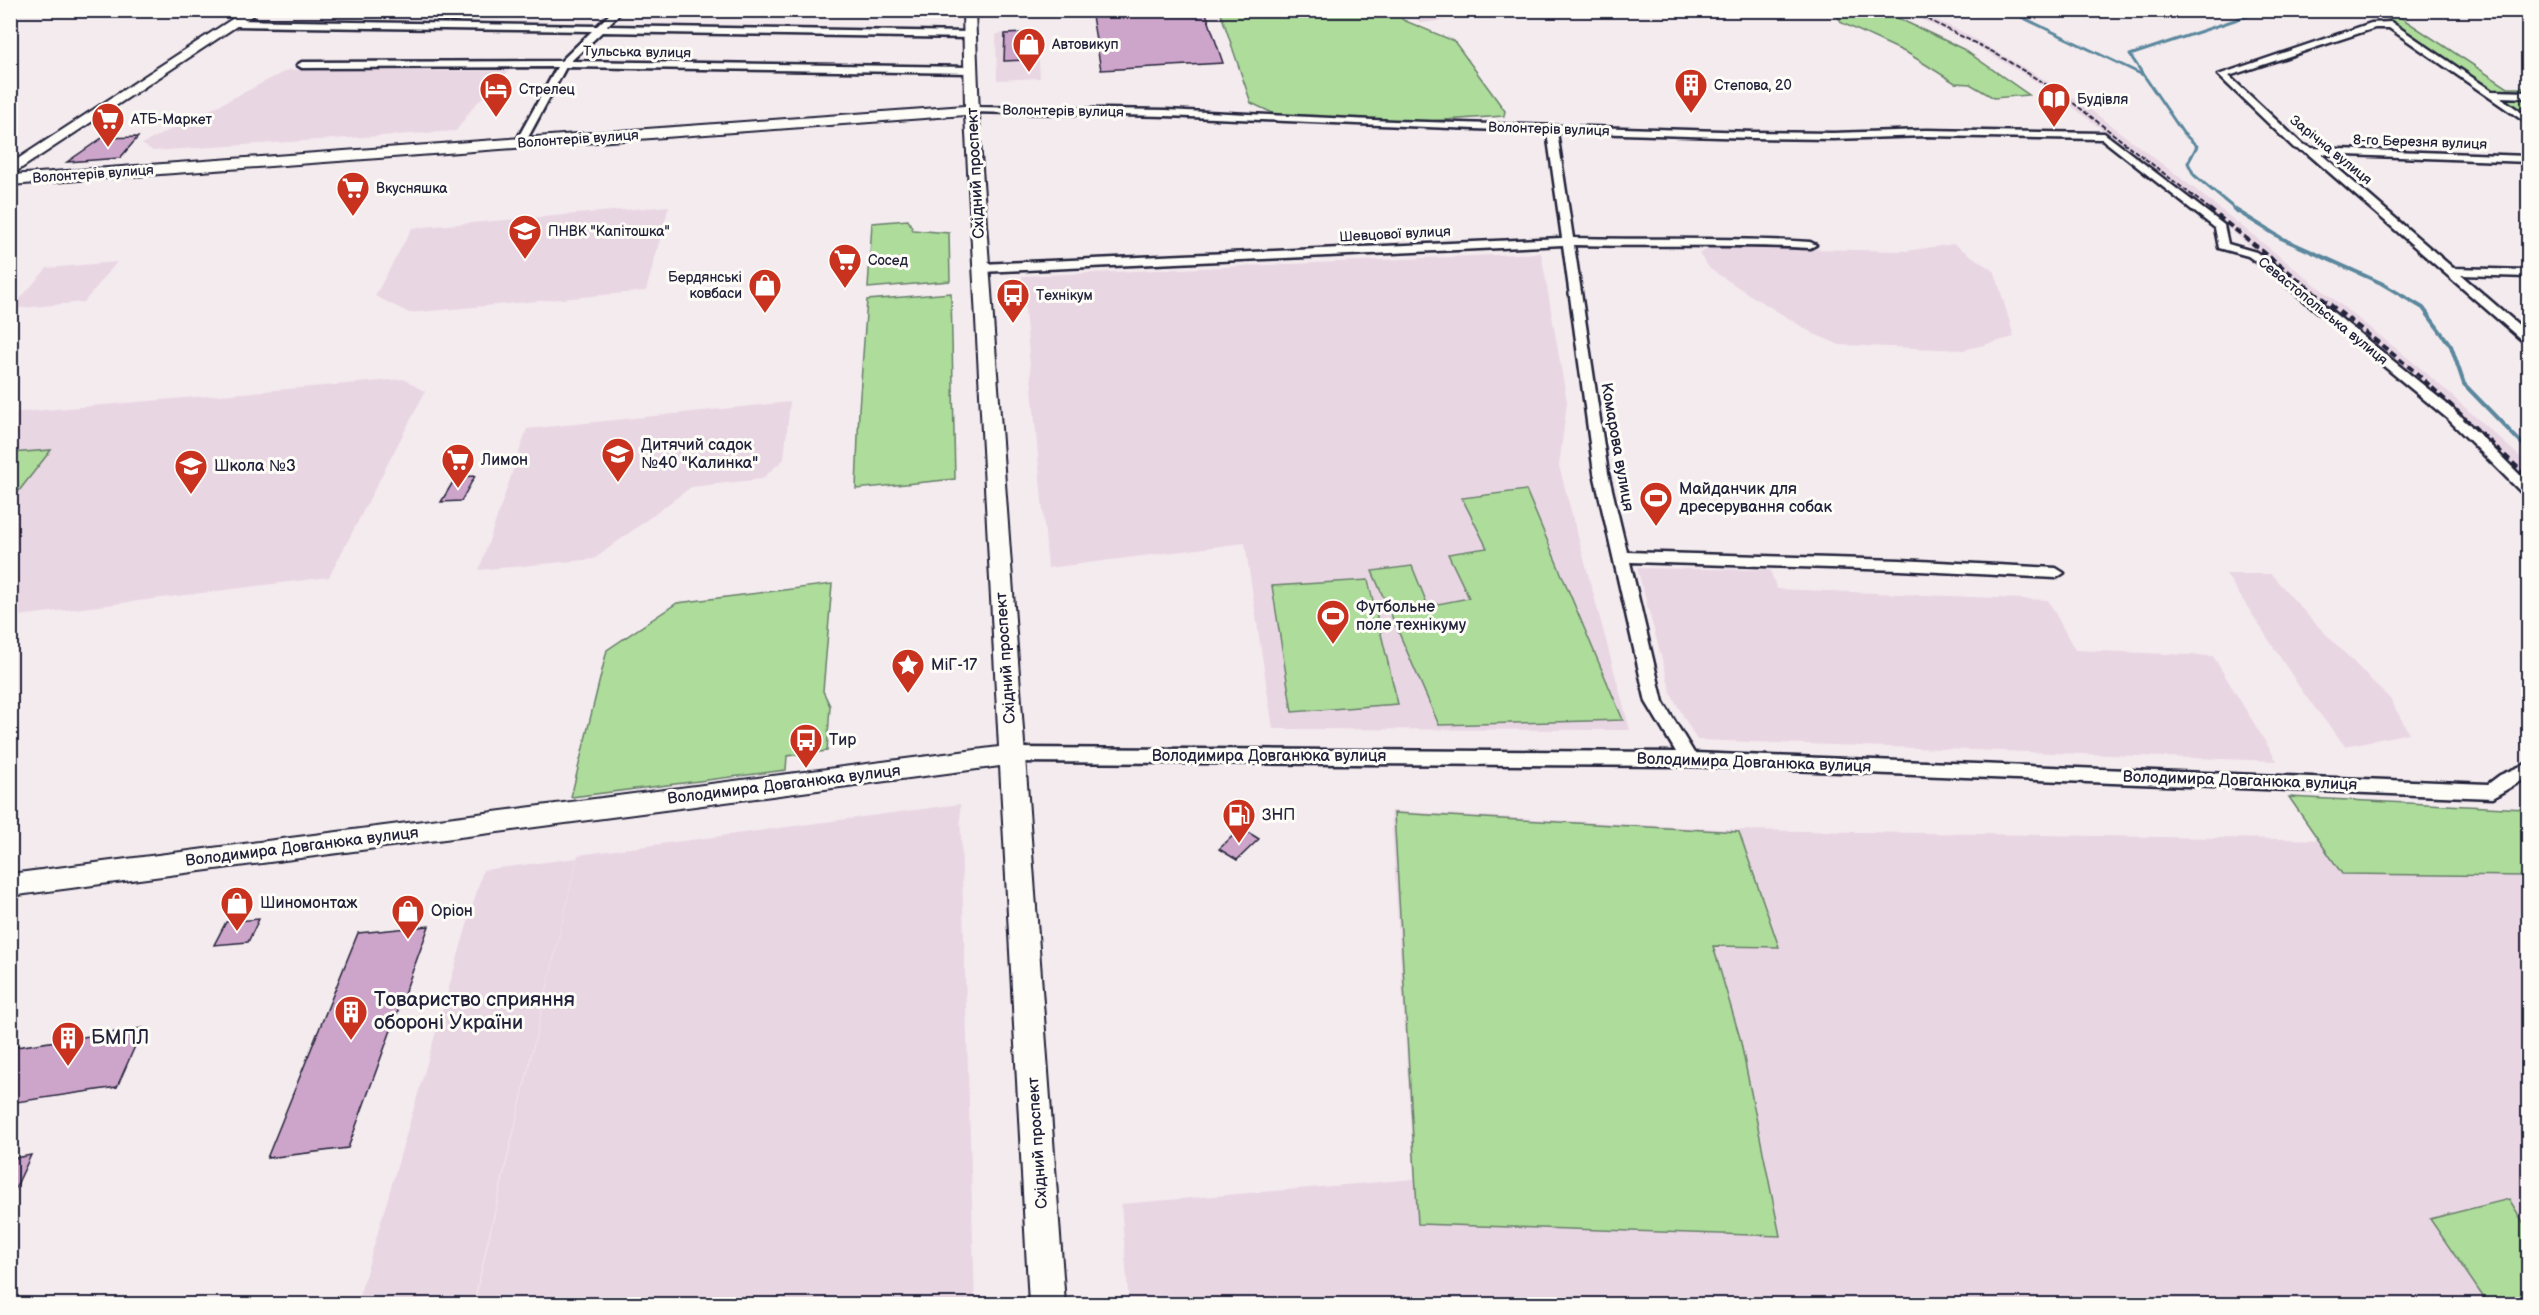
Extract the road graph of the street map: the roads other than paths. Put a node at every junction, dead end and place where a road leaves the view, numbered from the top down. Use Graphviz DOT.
graph roads {
  1 [pos="255,10"];
  2 [pos="619,10"];
  3 [pos="969,10"];
  4 [pos="236,23"];
  5 [pos="601,27"];
  6 [pos="970,35"];
  7 [pos="563,64"];
  8 [pos="302,65"];
  9 [pos="971,70"];
  10 [pos="2490,94"];
  11 [pos="2529,95"];
  12 [pos="972,110"];
  13 [pos="2529,121"];
  14 [pos="1552,129"];
  15 [pos="2082,137"];
  16 [pos="520,143"];
  17 [pos="2311,151"];
  18 [pos="2529,159"];
  19 [pos="10,171"];
  20 [pos="10,180"];
  21 [pos="1566,241"];
  22 [pos="1810,245"];
  23 [pos="981,268"];
  24 [pos="2450,271"];
  25 [pos="2529,273"];
  26 [pos="2529,339"];
  27 [pos="2529,491"];
  28 [pos="1621,557"];
  29 [pos="2056,573"];
  30 [pos="1012,755"];
  31 [pos="1689,759"];
  32 [pos="2529,770"];
  33 [pos="10,885"];
  34 [pos="1047,1305"];
  1 -- 4 [label="main road"];
  2 -- 5 [label="street"];
  3 -- 6 [label="main road, Східний проспект"];
  4 -- 5 [label="street"];
  4 -- 19 [label="main road"];
  5 -- 6 [label="street"];
  5 -- 7 [label="street"];
  6 -- 9 [label="main road, Східний проспект"];
  7 -- 8 [label="street, Тульська вулиця"];
  7 -- 9 [label="street, Тульська вулиця"];
  7 -- 16 [label="street"];
  9 -- 12 [label="main road, Східний проспект"];
  10 -- 11 [label="street"];
  10 -- 13 [label="street"];
  10 -- 17 [label="street, Зарічна вулиця"];
  12 -- 14 [label="street, Волонтерів вулиця"];
  12 -- 16 [label="main road, Волонтерів вулиця"];
  12 -- 23 [label="main road, Східний проспект"];
  14 -- 15 [label="street, Волонтерів вулиця"];
  14 -- 21 [label="street, Комарова вулиця"];
  15 -- 27 [label="street, Севастопольська вулиця"];
  16 -- 20 [label="main road, Волонтерів вулиця"];
  17 -- 18 [label="street, 8-го Березня вулиця"];
  17 -- 24 [label="street, Зарічна вулиця"];
  21 -- 22 [label="street, Шевцової вулиця"];
  21 -- 23 [label="street, Шевцової вулиця"];
  21 -- 28 [label="street, Комарова вулиця"];
  23 -- 30 [label="main road, Східний проспект"];
  24 -- 25 [label="street"];
  24 -- 26 [label="street, Зарічна вулиця"];
  28 -- 29 [label="street"];
  28 -- 31 [label="street, Комарова вулиця"];
  30 -- 31 [label="street, Володимира Довганюка вулиця"];
  30 -- 33 [label="main road, Володимира Довганюка вулиця"];
  30 -- 34 [label="main road, Східний проспект"];
  31 -- 32 [label="street, Володимира Довганюка вулиця"];
}
